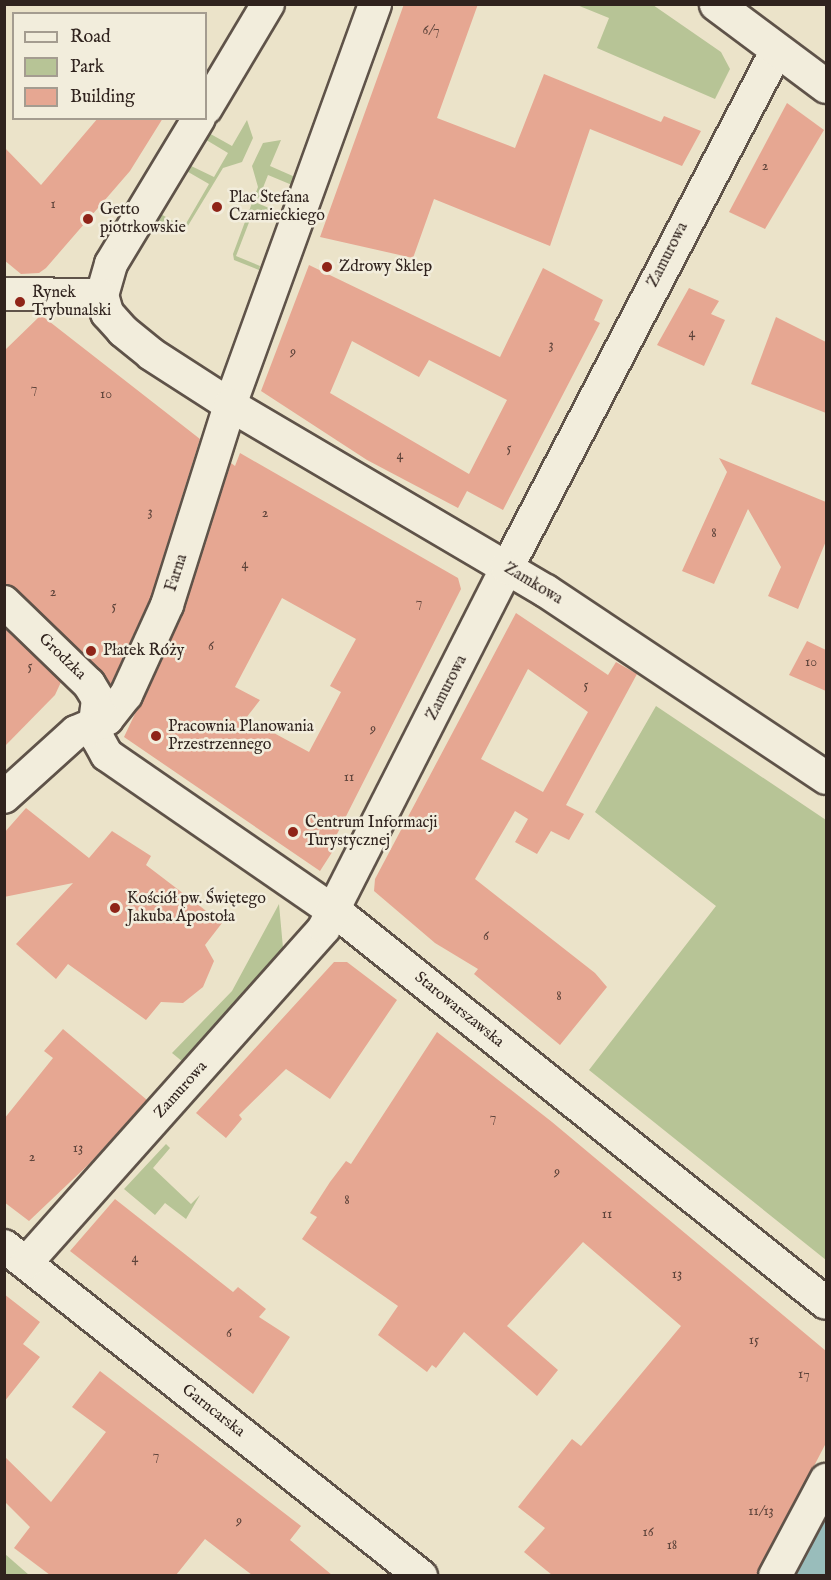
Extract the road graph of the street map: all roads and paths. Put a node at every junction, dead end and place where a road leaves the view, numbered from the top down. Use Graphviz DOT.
graph roads {
  1 [pos="268,4"];
  2 [pos="375,4"];
  3 [pos="716,4"];
  4 [pos="777,50"];
  5 [pos="826,86"];
  6 [pos="207,106"];
  7 [pos="198,120"];
  8 [pos="4,294"];
  9 [pos="102,295"];
  10 [pos="230,405"];
  11 [pos="507,568"];
  12 [pos="4,602"];
  13 [pos="95,724"];
  14 [pos="826,778"];
  15 [pos="4,797"];
  16 [pos="334,912"];
  17 [pos="15,1255"];
  18 [pos="826,1303"];
  19 [pos="826,1480"];
  20 [pos="421,1575"];
  21 [pos="775,1575"];
  1 -- 6 [label="street"];
  2 -- 10 [label="street"];
  3 -- 4 [label="street"];
  4 -- 5 [label="street"];
  4 -- 11 [label="street, Zamurowa"];
  7 -- 9 [label="street"];
  8 -- 9 [label="street"];
  9 -- 10 [label="street"];
  10 -- 11 [label="street, Zamkowa"];
  10 -- 13 [label="street, Farna"];
  11 -- 14 [label="street, Zamkowa"];
  11 -- 16 [label="street, Zamurowa"];
  12 -- 13 [label="street, Grodzka"];
  13 -- 15 [label="street, Farna"];
  13 -- 16 [label="street, Starowarszawska"];
  16 -- 17 [label="street, Zamurowa"];
  16 -- 18 [label="street, Starowarszawska"];
  17 -- 20 [label="street, Garncarska"];
  19 -- 21 [label="street"];
}
